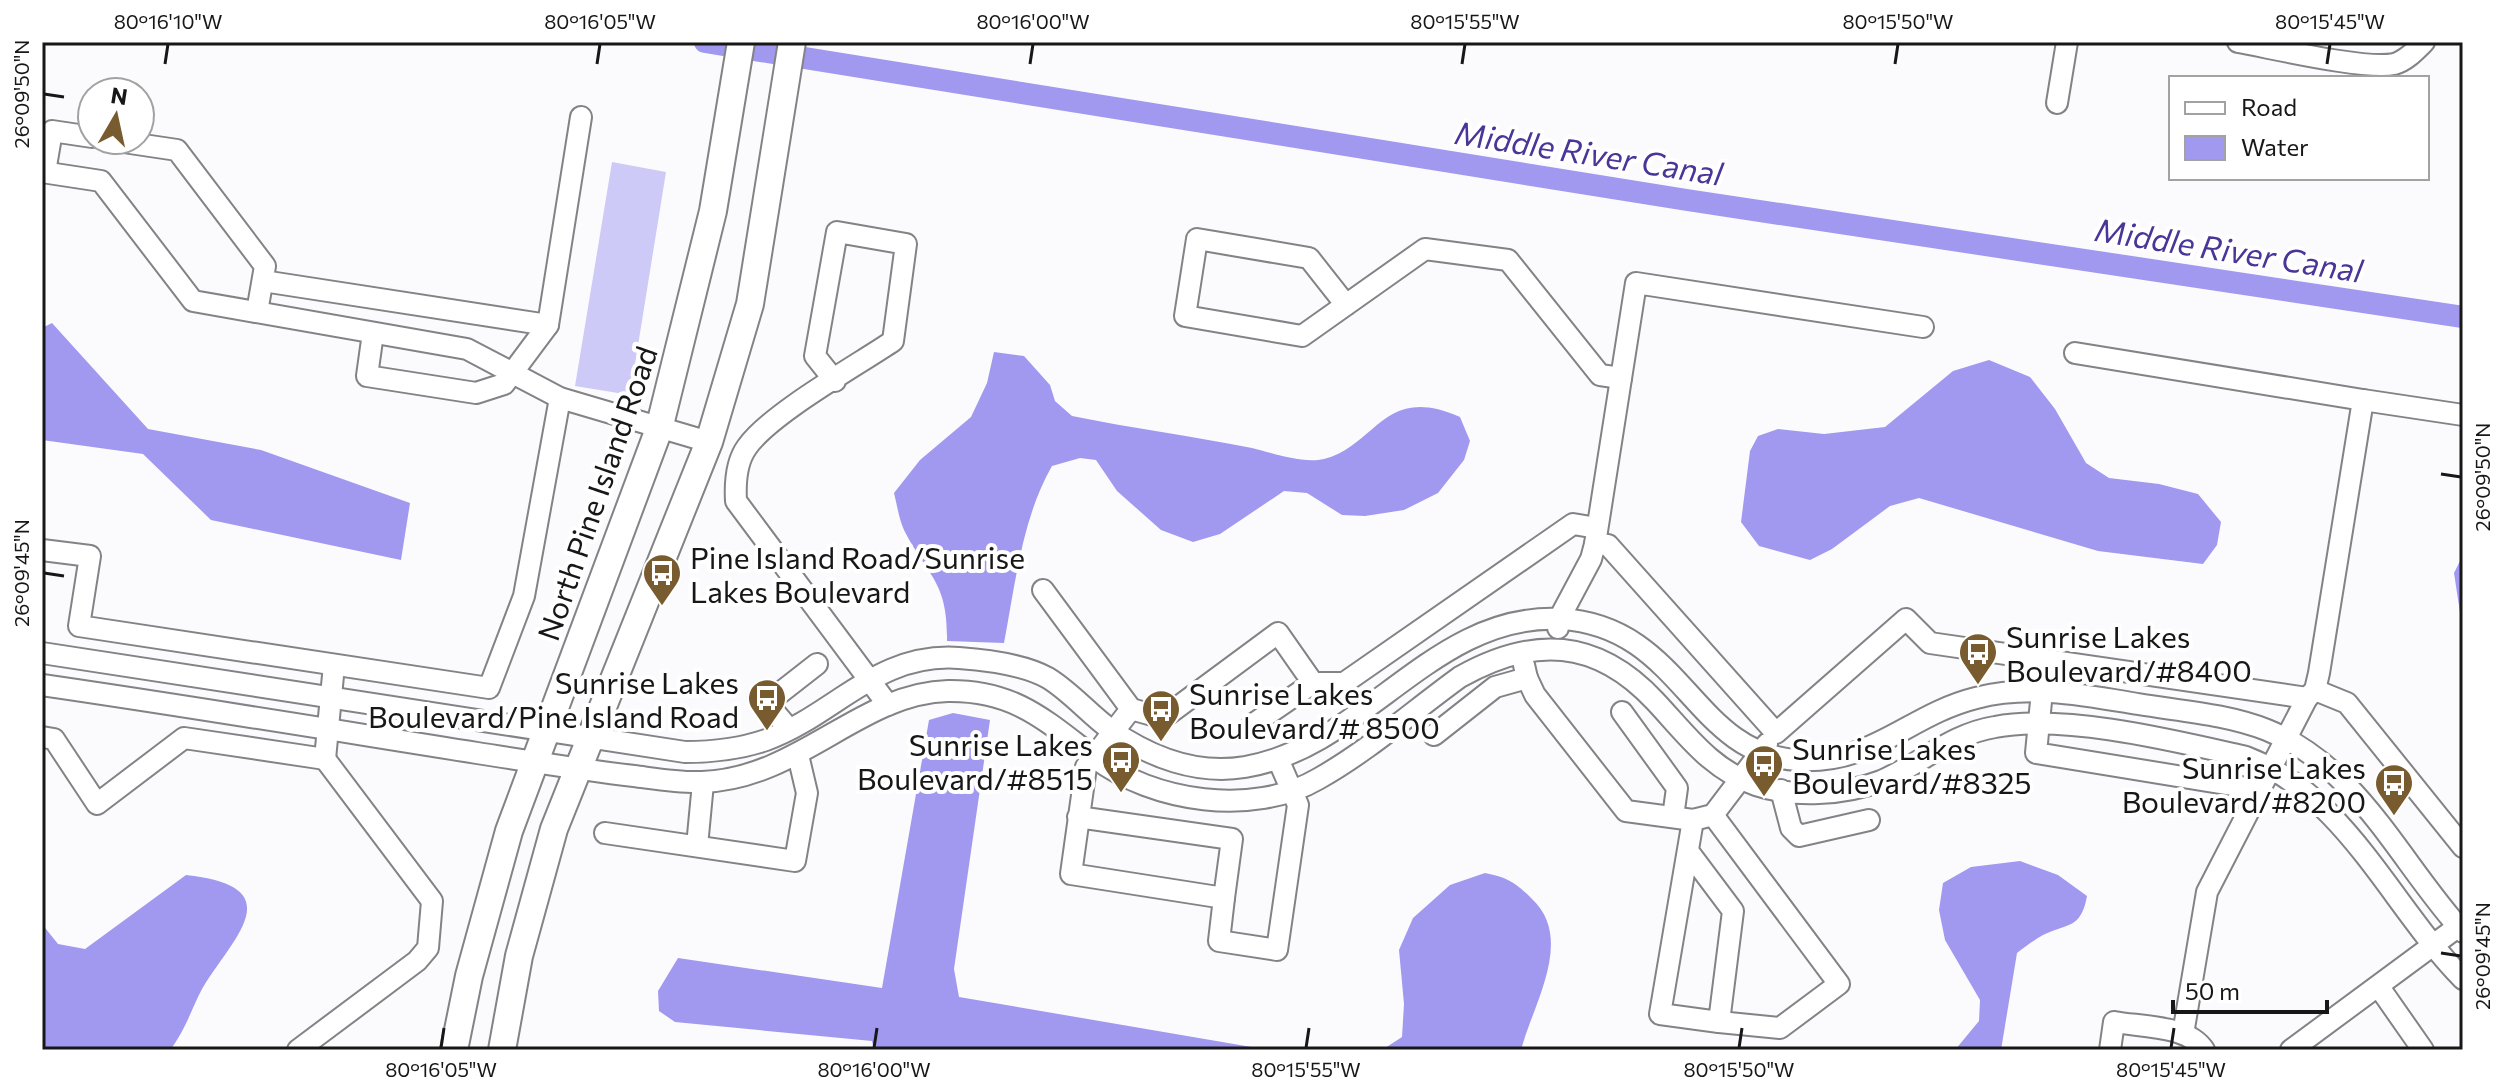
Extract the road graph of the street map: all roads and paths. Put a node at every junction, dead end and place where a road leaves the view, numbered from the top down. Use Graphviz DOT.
graph roads {
  1 [pos="741,42"];
  2 [pos="792,42"];
  3 [pos="2067,42"];
  4 [pos="2238,42"];
  5 [pos="2418,48"];
  6 [pos="2057,103"];
  7 [pos="581,117"];
  8 [pos="76,135"];
  9 [pos="156,147"];
  10 [pos="44,172"];
  11 [pos="263,281"];
  12 [pos="1346,305"];
  13 [pos="257,312"];
  14 [pos="548,325"];
  15 [pos="1923,327"];
  16 [pos="373,333"];
  17 [pos="2075,353"];
  18 [pos="512,373"];
  19 [pos="1621,378"];
  20 [pos="835,381"];
  21 [pos="560,398"];
  22 [pos="2363,400"];
  23 [pos="2463,415"];
  24 [pos="659,429"];
  25 [pos="709,442"];
  26 [pos="1596,536"];
  27 [pos="42,550"];
  28 [pos="1043,590"];
  29 [pos="1559,619"];
  30 [pos="1512,622"];
  31 [pos="1556,648"];
  32 [pos="1520,651"];
  33 [pos="42,653"];
  34 [pos="817,664"];
  35 [pos="334,665"];
  36 [pos="1527,678"];
  37 [pos="870,679"];
  38 [pos="1313,683"];
  39 [pos="42,685"];
  40 [pos="2042,691"];
  41 [pos="2311,694"];
  42 [pos="331,696"];
  43 [pos="888,705"];
  44 [pos="1131,709"];
  45 [pos="1622,712"];
  46 [pos="2041,722"];
  47 [pos="1252,725"];
  48 [pos="788,728"];
  49 [pos="327,729"];
  50 [pos="545,730"];
  51 [pos="1111,730"];
  52 [pos="1776,733"];
  53 [pos="1434,735"];
  54 [pos="42,737"];
  55 [pos="2284,738"];
  56 [pos="592,739"];
  57 [pos="1759,754"];
  58 [pos="798,755"];
  59 [pos="1092,755"];
  60 [pos="325,759"];
  61 [pos="1278,759"];
  62 [pos="533,762"];
  63 [pos="2270,766"];
  64 [pos="580,770"];
  65 [pos="1741,779"];
  66 [pos="703,783"];
  67 [pos="1292,790"];
  68 [pos="1781,790"];
  69 [pos="2256,795"];
  70 [pos="1078,817"];
  71 [pos="1693,817"];
  72 [pos="1869,820"];
  73 [pos="605,833"];
  74 [pos="697,846"];
  75 [pos="2463,847"];
  76 [pos="1688,851"];
  77 [pos="1224,898"];
  78 [pos="2461,928"];
  79 [pos="2433,948"];
  80 [pos="2463,979"];
  81 [pos="2379,987"];
  82 [pos="1719,1022"];
  83 [pos="2183,1034"];
  84 [pos="298,1050"];
  85 [pos="454,1050"];
  86 [pos="502,1050"];
  87 [pos="2110,1050"];
  88 [pos="2204,1050"];
  89 [pos="2291,1050"];
  90 [pos="2423,1050"];
  1 -- 24 [label="main road, North Pine Island Road"];
  2 -- 25 [label="main road"];
  3 -- 6 [label="street"];
  4 -- 5 [label="street"];
  7 -- 14 [label="street"];
  8 -- 10 [label="street"];
  9 -- 11 [label="street"];
  10 -- 13 [label="street"];
  11 -- 13 [label="street"];
  11 -- 14 [label="street"];
  12 -- 12 [label="street"];
  12 -- 19 [label="street"];
  13 -- 16 [label="street"];
  14 -- 18 [label="street"];
  15 -- 19 [label="street"];
  16 -- 18 [label="street"];
  16 -- 18 [label="street"];
  17 -- 22 [label="street"];
  18 -- 21 [label="street"];
  19 -- 26 [label="street"];
  20 -- 20 [label="street"];
  20 -- 37 [label="street"];
  21 -- 24 [label="street"];
  21 -- 35 [label="street"];
  22 -- 23 [label="street"];
  22 -- 41 [label="street"];
  24 -- 25 [label="street"];
  24 -- 50 [label="main road, North Pine Island Road"];
  25 -- 56 [label="main road"];
  26 -- 29 [label="street"];
  26 -- 38 [label="street"];
  26 -- 52 [label="street"];
  27 -- 35 [label="street"];
  28 -- 44 [label="street"];
  29 -- 30 [label="street"];
  29 -- 31 [label="street"];
  29 -- 57 [label="street"];
  30 -- 32 [label="street"];
  30 -- 61 [label="street"];
  31 -- 32 [label="street"];
  31 -- 65 [label="street"];
  32 -- 36 [label="street"];
  32 -- 67 [label="street"];
  33 -- 42 [label="street"];
  34 -- 48 [label="street"];
  35 -- 42 [label="street"];
  36 -- 53 [label="street"];
  36 -- 71 [label="street"];
  37 -- 43 [label="street"];
  37 -- 48 [label="street"];
  37 -- 51 [label="street"];
  38 -- 44 [label="street"];
  38 -- 47 [label="street"];
  39 -- 49 [label="street"];
  40 -- 46 [label="street"];
  40 -- 55 [label="street"];
  40 -- 57 [label="street"];
  41 -- 52 [label="street"];
  41 -- 55 [label="street"];
  41 -- 75 [label="street"];
  42 -- 49 [label="street"];
  42 -- 50 [label="street"];
  43 -- 58 [label="street"];
  43 -- 59 [label="street"];
  44 -- 51 [label="street"];
  45 -- 71 [label="street"];
  46 -- 63 [label="street"];
  46 -- 68 [label="street"];
  46 -- 69 [label="street"];
  48 -- 56 [label="street"];
  49 -- 60 [label="street"];
  49 -- 62 [label="street"];
  50 -- 56 [label="street"];
  50 -- 62 [label="main road, North Pine Island Road"];
  51 -- 59 [label="street"];
  51 -- 61 [label="street"];
  52 -- 57 [label="street"];
  54 -- 60 [label="street"];
  55 -- 63 [label="street"];
  55 -- 78 [label="street"];
  56 -- 64 [label="main road"];
  57 -- 65 [label="street"];
  58 -- 66 [label="street"];
  58 -- 74 [label="street"];
  59 -- 67 [label="street"];
  59 -- 70 [label="street"];
  60 -- 84 [label="street"];
  61 -- 67 [label="street"];
  62 -- 64 [label="street"];
  62 -- 85 [label="main road, North Pine Island Road"];
  63 -- 69 [label="street"];
  63 -- 79 [label="street"];
  64 -- 66 [label="street"];
  64 -- 86 [label="main road"];
  65 -- 68 [label="street"];
  65 -- 71 [label="street"];
  66 -- 74 [label="street"];
  67 -- 77 [label="street"];
  68 -- 72 [label="street"];
  69 -- 83 [label="street"];
  70 -- 77 [label="street"];
  70 -- 77 [label="street"];
  71 -- 76 [label="street"];
  71 -- 82 [label="street"];
  73 -- 74 [label="street"];
  76 -- 82 [label="street"];
  76 -- 82 [label="street"];
  78 -- 79 [label="street"];
  79 -- 80 [label="street"];
  79 -- 81 [label="street"];
  81 -- 89 [label="street"];
  81 -- 90 [label="street"];
  83 -- 87 [label="street"];
  83 -- 88 [label="street"];
}
